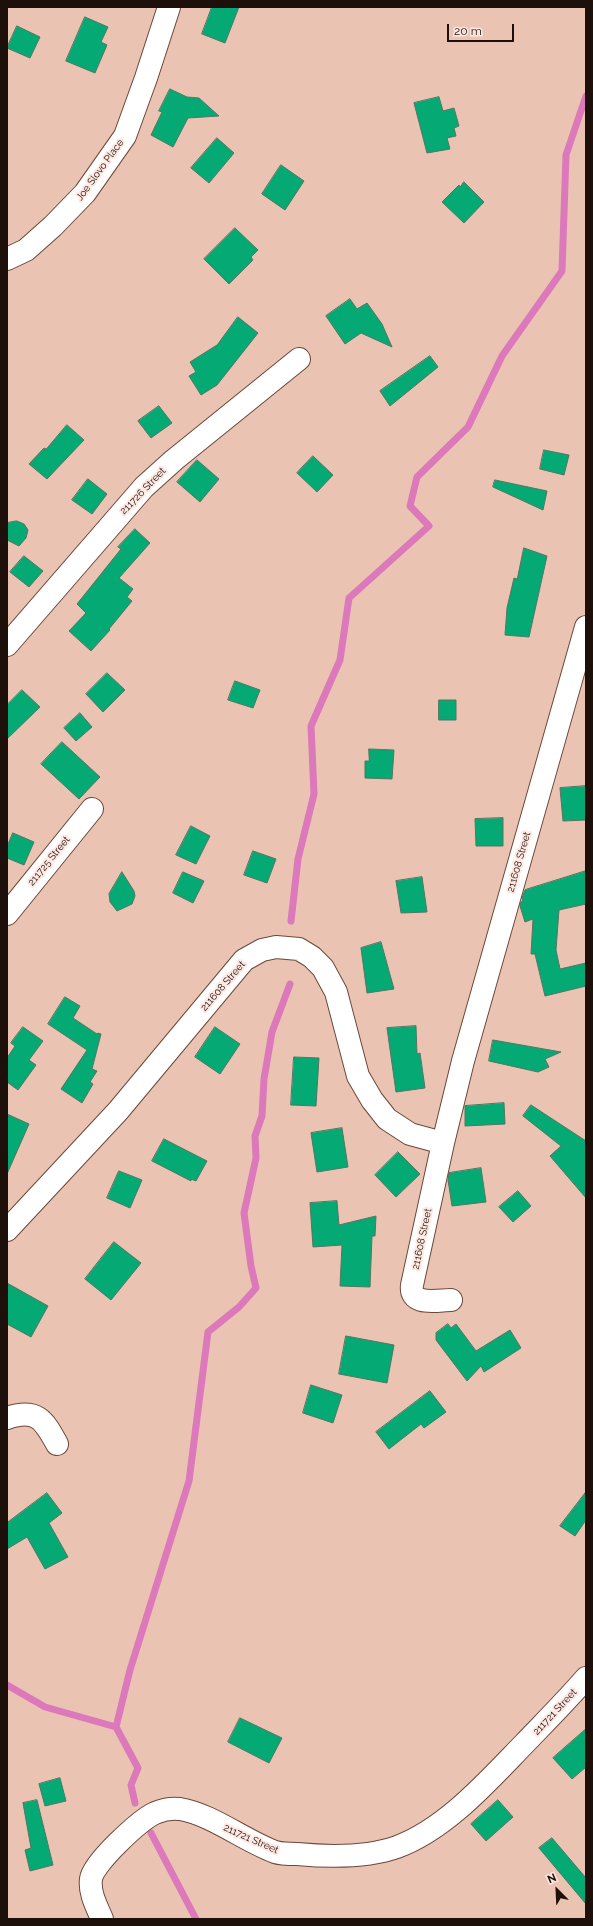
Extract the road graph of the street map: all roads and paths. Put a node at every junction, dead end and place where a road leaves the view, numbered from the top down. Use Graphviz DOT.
graph roads {
  1 [pos="169,7"];
  2 [pos="7,259"];
  3 [pos="299,359"];
  4 [pos="586,627"];
  5 [pos="7,644"];
  6 [pos="92,809"];
  7 [pos="7,914"];
  8 [pos="443,1143"];
  9 [pos="7,1230"];
  10 [pos="451,1300"];
  11 [pos="7,1418"];
  12 [pos="57,1444"];
  13 [pos="581,1686"];
  14 [pos="102,1919"];
  1 -- 2 [label="street, Joe Slovo Place"];
  3 -- 5 [label="street, 211726 Street"];
  4 -- 8 [label="street, 211608 Street"];
  6 -- 7 [label="street, 211725 Street"];
  8 -- 9 [label="street, 211608 Street"];
  8 -- 10 [label="street, 211608 Street"];
  11 -- 12 [label="street"];
  13 -- 14 [label="street, 211721 Street"];
}
